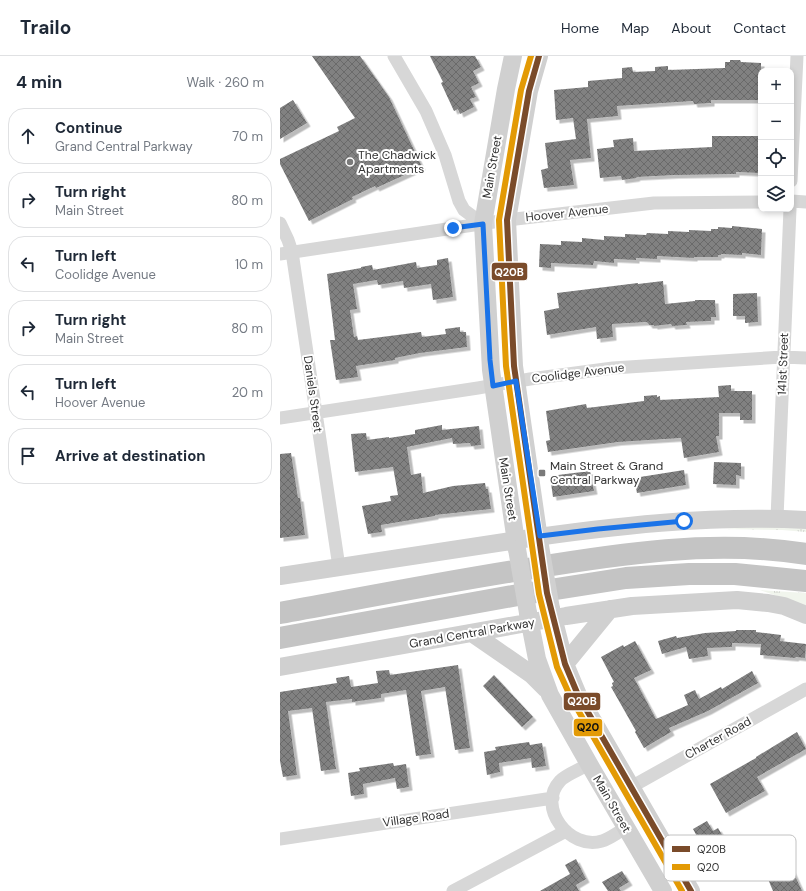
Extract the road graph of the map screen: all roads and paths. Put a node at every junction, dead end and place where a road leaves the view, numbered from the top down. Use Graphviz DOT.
graph roads {
  1 [pos="394,56"];
  2 [pos="513,56"];
  3 [pos="539,56"];
  4 [pos="797,56"];
  5 [pos="791,176"];
  6 [pos="758,202"];
  7 [pos="794,202"];
  8 [pos="806,202"];
  9 [pos="790,212"];
  10 [pos="507,220"];
  11 [pos="280,223"];
  12 [pos="483,224"];
  13 [pos="286,253"];
  14 [pos="783,357"];
  15 [pos="806,358"];
  16 [pos="516,381"];
  17 [pos="493,386"];
  18 [pos="316,413"];
  19 [pos="280,418"];
  20 [pos="776,518"];
  21 [pos="806,520"];
  22 [pos="540,541"];
  23 [pos="517,545"];
  24 [pos="806,554"];
  25 [pos="339,567"];
  26 [pos="280,576"];
  27 [pos="806,581"];
  28 [pos="610,609"];
  29 [pos="280,613"];
  30 [pos="552,614"];
  31 [pos="806,615"];
  32 [pos="529,618"];
  33 [pos="472,633"];
  34 [pos="280,638"];
  35 [pos="565,664"];
  36 [pos="280,667"];
  37 [pos="806,689"];
  38 [pos="550,695"];
  39 [pos="589,764"];
  40 [pos="631,787"];
  41 [pos="553,798"];
  42 [pos="626,828"];
  43 [pos="566,832"];
  44 [pos="280,839"];
  45 [pos="664,844"];
  46 [pos="685,881"];
  47 [pos="453,891"];
  48 [pos="663,891"];
  49 [pos="691,891"];
  1 -- 12 [label="street"];
  2 -- 12 [label="main road, Main Street"];
  3 -- 10 [label="main road, Main Street"];
  4 -- 5 [label="street"];
  6 -- 10 [label="street, Hoover Avenue"];
  7 -- 8 [label="street"];
  9 -- 14 [label="street, 141st Street"];
  10 -- 12 [label="street, Hoover Avenue"];
  10 -- 16 [label="main road, Main Street"];
  11 -- 13 [label="street, Daniels Street"];
  12 -- 13 [label="street, Hoover Avenue"];
  12 -- 17 [label="main road, Main Street"];
  13 -- 18 [label="street, Daniels Street"];
  14 -- 15 [label="street, Coolidge Avenue"];
  14 -- 16 [label="street, Coolidge Avenue"];
  14 -- 20 [label="street, 141st Street"];
  16 -- 17 [label="street, Coolidge Avenue"];
  16 -- 22 [label="main road, Main Street"];
  17 -- 18 [label="street, Coolidge Avenue"];
  17 -- 23 [label="main road, Main Street"];
  18 -- 19 [label="street, Coolidge Avenue"];
  18 -- 25 [label="street, Daniels Street"];
  20 -- 21 [label="main road"];
  20 -- 22 [label="main road"];
  22 -- 23 [label="main road"];
  22 -- 30 [label="main road, Main Street, bridge"];
  23 -- 25 [label="main road"];
  23 -- 32 [label="main road, Main Street, bridge"];
  24 -- 29 [label="highway"];
  25 -- 26 [label="main road"];
  27 -- 34 [label="highway"];
  28 -- 30 [label="main road, Grand Central Parkway"];
  28 -- 31 [label="main road, Grand Central Parkway"];
  28 -- 35 [label="main road"];
  30 -- 32 [label="main road, Grand Central Parkway"];
  30 -- 35 [label="main road, Main Street"];
  32 -- 33 [label="main road, Grand Central Parkway"];
  32 -- 38 [label="main road, Main Street"];
  33 -- 36 [label="main road, Grand Central Parkway"];
  33 -- 38 [label="main road"];
  35 -- 40 [label="main road, Main Street"];
  37 -- 40 [label="street, Charter Road"];
  38 -- 39 [label="main road, Main Street"];
  39 -- 41 [label="street"];
  39 -- 42 [label="main road, Main Street"];
  40 -- 45 [label="main road, Main Street"];
  41 -- 43 [label="street"];
  41 -- 44 [label="street, Village Road"];
  42 -- 43 [label="street"];
  42 -- 48 [label="main road, Main Street"];
  43 -- 47 [label="street"];
  46 -- 49 [label="main road, Main Street"];
}
